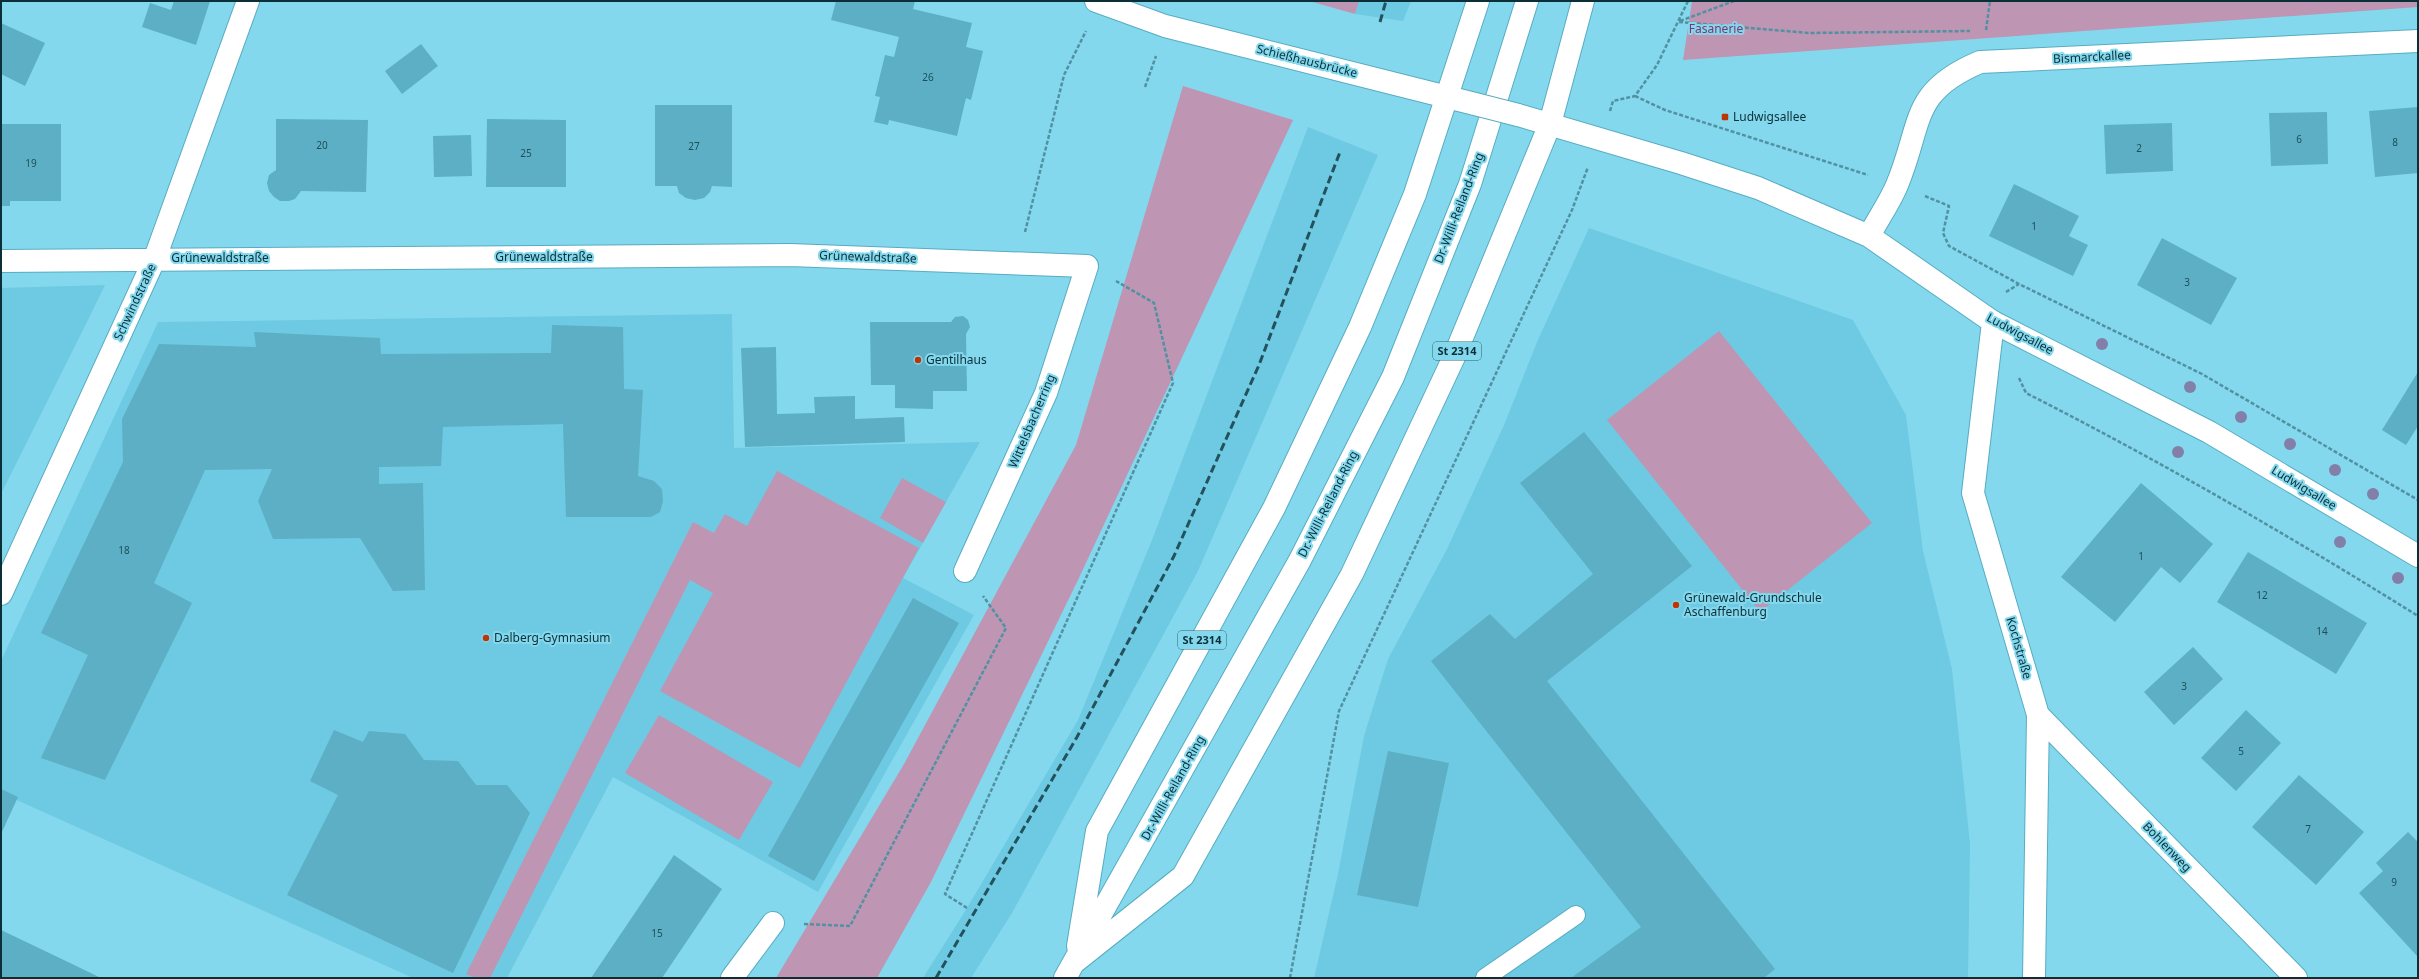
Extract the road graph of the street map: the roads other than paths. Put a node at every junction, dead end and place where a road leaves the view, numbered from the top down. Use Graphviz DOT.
graph roads {
  1 [pos="248,1"];
  2 [pos="1478,1"];
  3 [pos="1528,1"];
  4 [pos="1582,1"];
  5 [pos="1098,2"];
  6 [pos="2418,41"];
  7 [pos="1447,97"];
  8 [pos="1550,124"];
  9 [pos="1869,236"];
  10 [pos="155,258"];
  11 [pos="1,261"];
  12 [pos="1087,266"];
  13 [pos="1993,322"];
  14 [pos="2418,556"];
  15 [pos="965,571"];
  16 [pos="1,594"];
  17 [pos="2038,715"];
  18 [pos="1576,915"];
  19 [pos="773,923"];
  20 [pos="1071,970"];
  21 [pos="732,978"];
  22 [pos="1485,978"];
  23 [pos="2034,978"];
  24 [pos="2296,978"];
  1 -- 10 [label="main road, Schwindstraße"];
  2 -- 7 [label="main road"];
  3 -- 20 [label="main road, Dr.-Willi-Reiland-Ring"];
  4 -- 8 [label="main road"];
  5 -- 7 [label="main road, Schießhausbrücke"];
  6 -- 9 [label="main road, Bismarckallee"];
  7 -- 8 [label="main road, Ludwigsallee, bridge"];
  7 -- 20 [label="main road, St 2314"];
  8 -- 9 [label="main road, Ludwigsallee"];
  8 -- 20 [label="main road, St 2314"];
  9 -- 13 [label="main road, Ludwigsallee"];
  10 -- 11 [label="main road, Grünewaldstraße"];
  10 -- 12 [label="main road, Grünewaldstraße"];
  10 -- 16 [label="main road, Schwindstraße"];
  12 -- 15 [label="main road, Wittelsbacherring"];
  13 -- 14 [label="main road, Ludwigsallee"];
  13 -- 17 [label="main road, Kochstraße"];
  17 -- 23 [label="main road, Kochstraße"];
  17 -- 24 [label="main road, Bohlenweg"];
  18 -- 22 [label="lane"];
  19 -- 21 [label="main road"];
}
